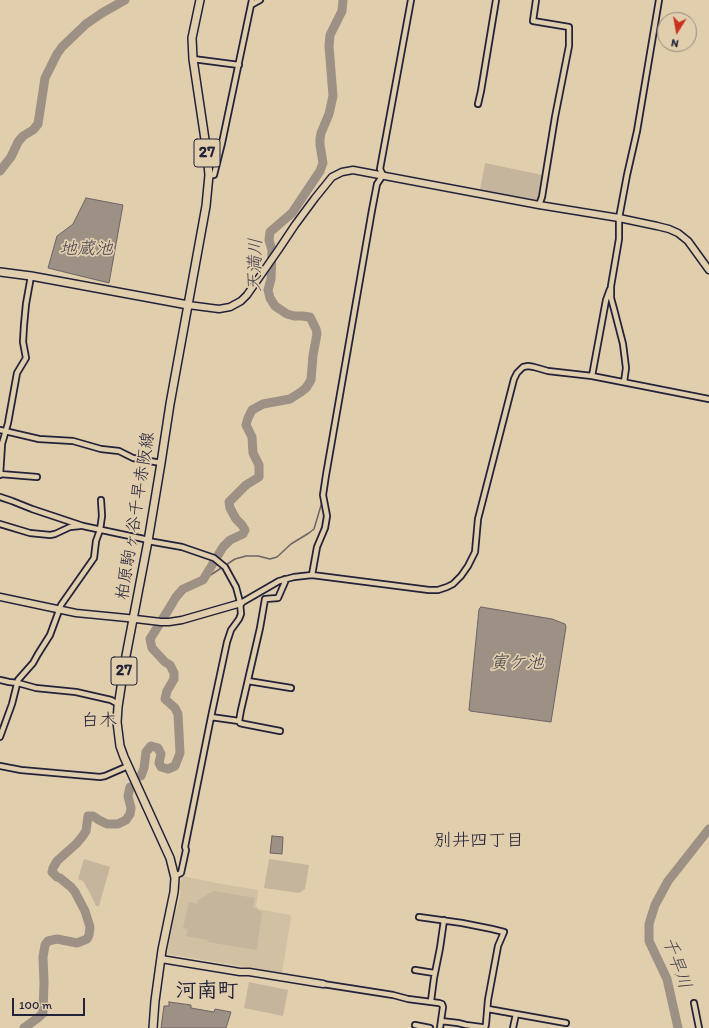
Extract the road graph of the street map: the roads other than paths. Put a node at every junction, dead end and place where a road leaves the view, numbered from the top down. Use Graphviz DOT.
graph roads {
  1 [pos="200,0"];
  2 [pos="260,0"];
  3 [pos="411,0"];
  4 [pos="496,0"];
  5 [pos="536,0"];
  6 [pos="659,0"];
  7 [pos="251,2"];
  8 [pos="192,59"];
  9 [pos="238,65"];
  10 [pos="478,104"];
  11 [pos="209,175"];
  12 [pos="383,175"];
  13 [pos="540,205"];
  14 [pos="619,218"];
  15 [pos="709,270"];
  16 [pos="0,272"];
  17 [pos="31,276"];
  18 [pos="611,286"];
  19 [pos="188,305"];
  20 [pos="592,376"];
  21 [pos="624,382"];
  22 [pos="709,400"];
  23 [pos="0,430"];
  24 [pos="6,432"];
  25 [pos="161,463"];
  26 [pos="0,474"];
  27 [pos="37,477"];
  28 [pos="0,497"];
  29 [pos="101,500"];
  30 [pos="0,524"];
  31 [pos="83,526"];
  32 [pos="100,530"];
  33 [pos="148,541"];
  34 [pos="312,574"];
  35 [pos="285,579"];
  36 [pos="0,597"];
  37 [pos="240,603"];
  38 [pos="59,610"];
  39 [pos="134,619"];
  40 [pos="0,680"];
  41 [pos="248,681"];
  42 [pos="18,683"];
  43 [pos="291,688"];
  44 [pos="118,704"];
  45 [pos="210,717"];
  46 [pos="240,721"];
  47 [pos="280,731"];
  48 [pos="0,737"];
  49 [pos="0,766"];
  50 [pos="128,766"];
  51 [pos="175,876"];
  52 [pos="419,916"];
  53 [pos="444,920"];
  54 [pos="161,959"];
  55 [pos="415,970"];
  56 [pos="434,973"];
  57 [pos="323,984"];
  58 [pos="431,1002"];
  59 [pos="694,1003"];
  60 [pos="488,1010"];
  61 [pos="516,1014"];
  62 [pos="441,1021"];
  63 [pos="566,1022"];
  64 [pos="415,1026"];
  65 [pos="153,1028"];
  66 [pos="430,1028"];
  67 [pos="440,1028"];
  68 [pos="485,1028"];
  69 [pos="513,1028"];
  70 [pos="699,1028"];
  1 -- 8 [label="main road, 柏原駒ヶ谷千早赤阪線 / 27"];
  2 -- 7 [label="street"];
  3 -- 12 [label="street"];
  4 -- 10 [label="street"];
  5 -- 13 [label="street"];
  6 -- 14 [label="street"];
  7 -- 9 [label="street"];
  8 -- 9 [label="street"];
  8 -- 11 [label="main road, 柏原駒ヶ谷千早赤阪線 / 27"];
  9 -- 11 [label="street"];
  11 -- 19 [label="main road, 柏原駒ヶ谷千早赤阪線 / 27"];
  12 -- 13 [label="street"];
  12 -- 19 [label="street"];
  12 -- 34 [label="street"];
  13 -- 14 [label="street"];
  14 -- 15 [label="street"];
  14 -- 18 [label="street"];
  16 -- 17 [label="main road"];
  17 -- 19 [label="main road"];
  17 -- 24 [label="street"];
  18 -- 20 [label="street"];
  18 -- 21 [label="street"];
  19 -- 25 [label="main road, 柏原駒ヶ谷千早赤阪線 / 27"];
  20 -- 21 [label="street"];
  20 -- 34 [label="street"];
  21 -- 22 [label="street"];
  23 -- 24 [label="street"];
  24 -- 25 [label="street"];
  24 -- 26 [label="street"];
  25 -- 33 [label="main road, 柏原駒ヶ谷千早赤阪線 / 27"];
  26 -- 27 [label="street"];
  28 -- 31 [label="street"];
  29 -- 32 [label="street"];
  30 -- 31 [label="street"];
  31 -- 32 [label="street"];
  32 -- 33 [label="street"];
  32 -- 38 [label="street"];
  33 -- 37 [label="street"];
  33 -- 39 [label="main road, 柏原駒ヶ谷千早赤阪線 / 27"];
  34 -- 35 [label="street"];
  35 -- 37 [label="street"];
  35 -- 41 [label="street"];
  36 -- 38 [label="street"];
  37 -- 39 [label="street"];
  37 -- 45 [label="street"];
  38 -- 39 [label="street"];
  38 -- 42 [label="street"];
  39 -- 44 [label="main road, 柏原駒ヶ谷千早赤阪線 / 27"];
  40 -- 42 [label="street"];
  41 -- 43 [label="street"];
  41 -- 46 [label="street"];
  42 -- 44 [label="street"];
  42 -- 48 [label="street"];
  44 -- 50 [label="main road, 柏原駒ヶ谷千早赤阪線 / 27"];
  45 -- 46 [label="street"];
  45 -- 51 [label="street"];
  46 -- 47 [label="street"];
  49 -- 50 [label="street"];
  50 -- 51 [label="main road, 柏原駒ヶ谷千早赤阪線 / 27"];
  51 -- 54 [label="main road, 柏原駒ヶ谷千早赤阪線 / 27"];
  52 -- 53 [label="street"];
  53 -- 56 [label="street"];
  53 -- 60 [label="street"];
  54 -- 57 [label="street"];
  54 -- 65 [label="main road, 柏原駒ヶ谷千早赤阪線 / 27"];
  55 -- 56 [label="street"];
  56 -- 58 [label="street"];
  57 -- 58 [label="street"];
  58 -- 62 [label="street"];
  59 -- 70 [label="street"];
  60 -- 61 [label="street"];
  60 -- 68 [label="street"];
  61 -- 63 [label="street"];
  61 -- 69 [label="street"];
  62 -- 67 [label="street"];
  62 -- 68 [label="street"];
  64 -- 66 [label="street"];
}
